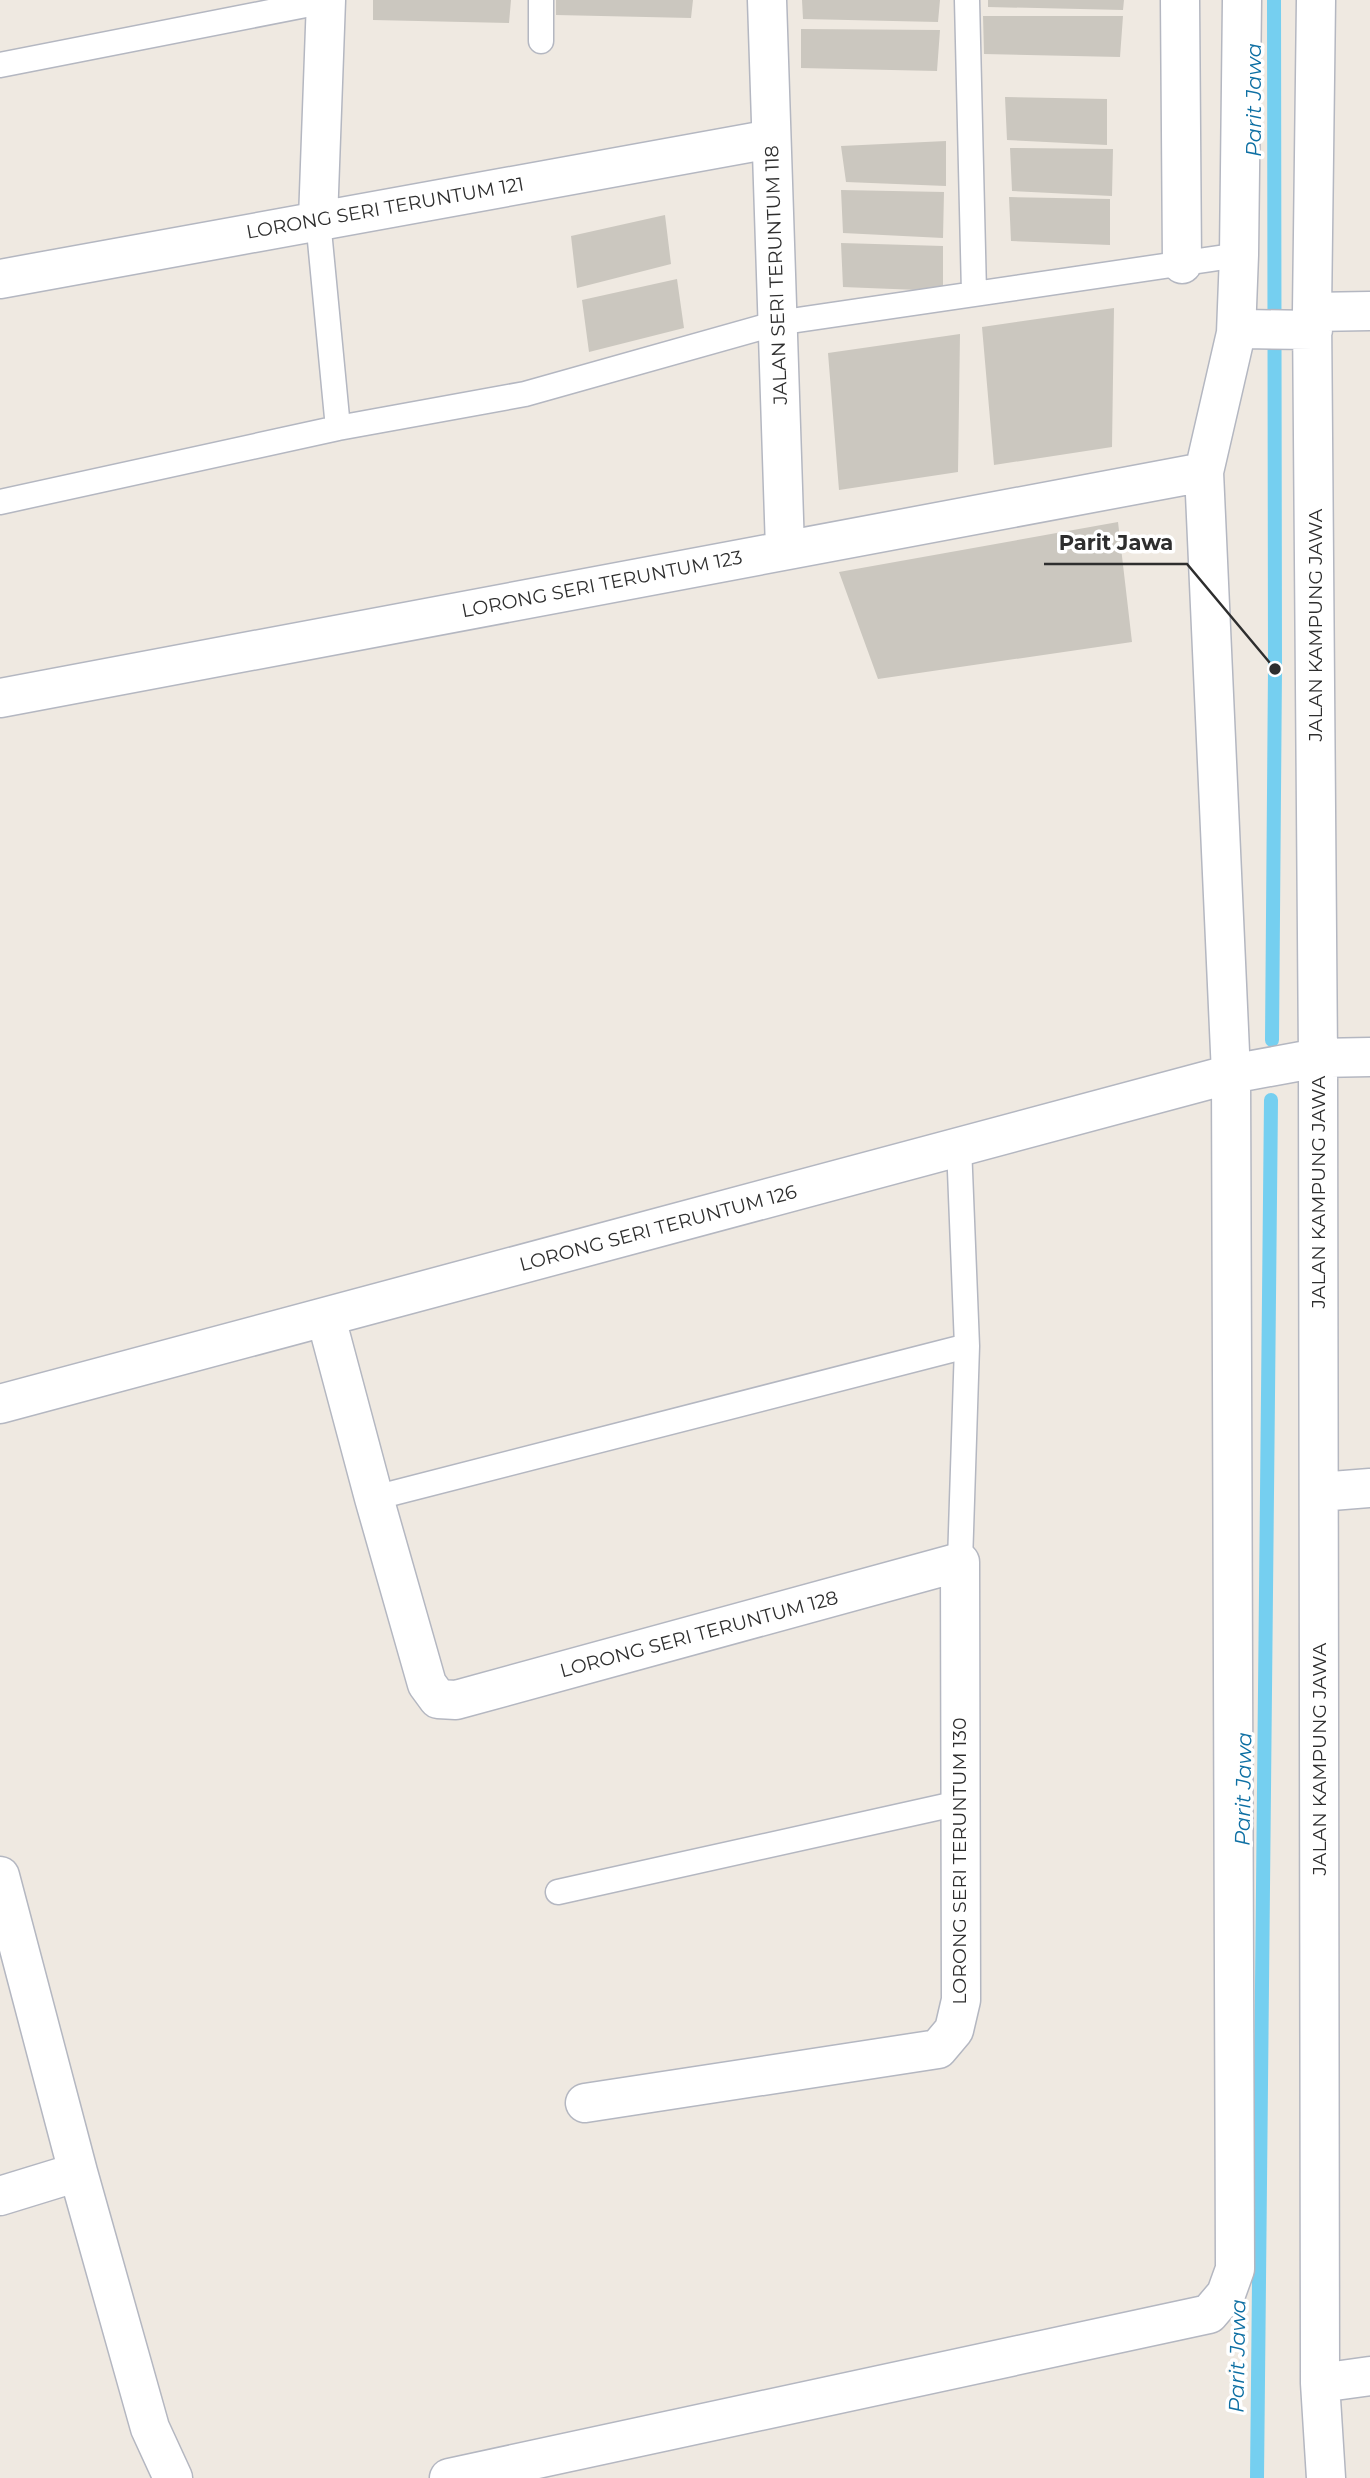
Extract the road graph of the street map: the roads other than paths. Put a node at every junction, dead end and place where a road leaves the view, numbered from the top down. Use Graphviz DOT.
graph roads {
  1 [pos="326,0"];
  2 [pos="541,0"];
  3 [pos="767,0"];
  4 [pos="967,0"];
  5 [pos="1180,0"];
  6 [pos="1242,0"];
  7 [pos="1316,0"];
  8 [pos="541,41"];
  9 [pos="0,65"];
  10 [pos="771,139"];
  11 [pos="318,220"];
  12 [pos="1239,255"];
  13 [pos="1182,264"];
  14 [pos="0,279"];
  15 [pos="974,293"];
  16 [pos="1370,311"];
  17 [pos="777,323"];
  18 [pos="1307,324"];
  19 [pos="1240,331"];
  20 [pos="338,428"];
  21 [pos="1204,472"];
  22 [pos="0,502"];
  23 [pos="785,550"];
  24 [pos="0,698"];
  25 [pos="1370,1057"];
  26 [pos="1308,1060"];
  27 [pos="1237,1073"];
  28 [pos="958,1146"];
  29 [pos="326,1318"];
  30 [pos="967,1346"];
  31 [pos="0,1404"];
  32 [pos="1370,1488"];
  33 [pos="1319,1492"];
  34 [pos="374,1498"];
  35 [pos="960,1562"];
  36 [pos="959,1803"];
  37 [pos="0,1876"];
  38 [pos="558,1892"];
  39 [pos="585,2103"];
  40 [pos="78,2172"];
  41 [pos="0,2196"];
  42 [pos="1370,2376"];
  43 [pos="1320,2383"];
  44 [pos="173,2478"];
  45 [pos="449,2478"];
  46 [pos="1326,2478"];
  1 -- 9 [label="lane"];
  1 -- 11 [label="street"];
  2 -- 8 [label="lane"];
  3 -- 10 [label="street, JALAN SERI TERUNTUM 118"];
  4 -- 15 [label="lane"];
  5 -- 13 [label="street"];
  6 -- 12 [label="street"];
  7 -- 18 [label="street, JALAN KAMPUNG JAWA"];
  10 -- 11 [label="street, LORONG SERI TERUNTUM 121"];
  10 -- 17 [label="street, JALAN SERI TERUNTUM 118"];
  11 -- 14 [label="street, LORONG SERI TERUNTUM 121"];
  11 -- 20 [label="lane"];
  12 -- 13 [label="lane"];
  12 -- 19 [label="street"];
  13 -- 15 [label="lane"];
  15 -- 17 [label="lane"];
  16 -- 18 [label="street"];
  17 -- 20 [label="lane"];
  17 -- 23 [label="street, JALAN SERI TERUNTUM 118"];
  18 -- 19 [label="street"];
  18 -- 26 [label="street, JALAN KAMPUNG JAWA"];
  19 -- 21 [label="street"];
  20 -- 22 [label="lane"];
  21 -- 23 [label="street, LORONG SERI TERUNTUM 123"];
  21 -- 27 [label="street"];
  23 -- 24 [label="street, LORONG SERI TERUNTUM 123"];
  25 -- 26 [label="street, LORONG SERI TERUNTUM 126"];
  26 -- 27 [label="street, LORONG SERI TERUNTUM 126"];
  26 -- 33 [label="street, JALAN KAMPUNG JAWA"];
  27 -- 28 [label="street, LORONG SERI TERUNTUM 126"];
  27 -- 45 [label="street"];
  28 -- 29 [label="street, LORONG SERI TERUNTUM 126"];
  28 -- 30 [label="lane"];
  29 -- 31 [label="street, LORONG SERI TERUNTUM 126"];
  29 -- 34 [label="street"];
  30 -- 34 [label="lane"];
  30 -- 35 [label="lane"];
  32 -- 33 [label="street"];
  33 -- 43 [label="street, JALAN KAMPUNG JAWA"];
  34 -- 35 [label="street, LORONG SERI TERUNTUM 128"];
  35 -- 36 [label="street, LORONG SERI TERUNTUM 130"];
  36 -- 38 [label="lane"];
  36 -- 39 [label="street, LORONG SERI TERUNTUM 130"];
  37 -- 40 [label="street"];
  40 -- 41 [label="street"];
  40 -- 44 [label="street"];
  42 -- 43 [label="street"];
  43 -- 46 [label="street, JALAN KAMPUNG JAWA"];
}
